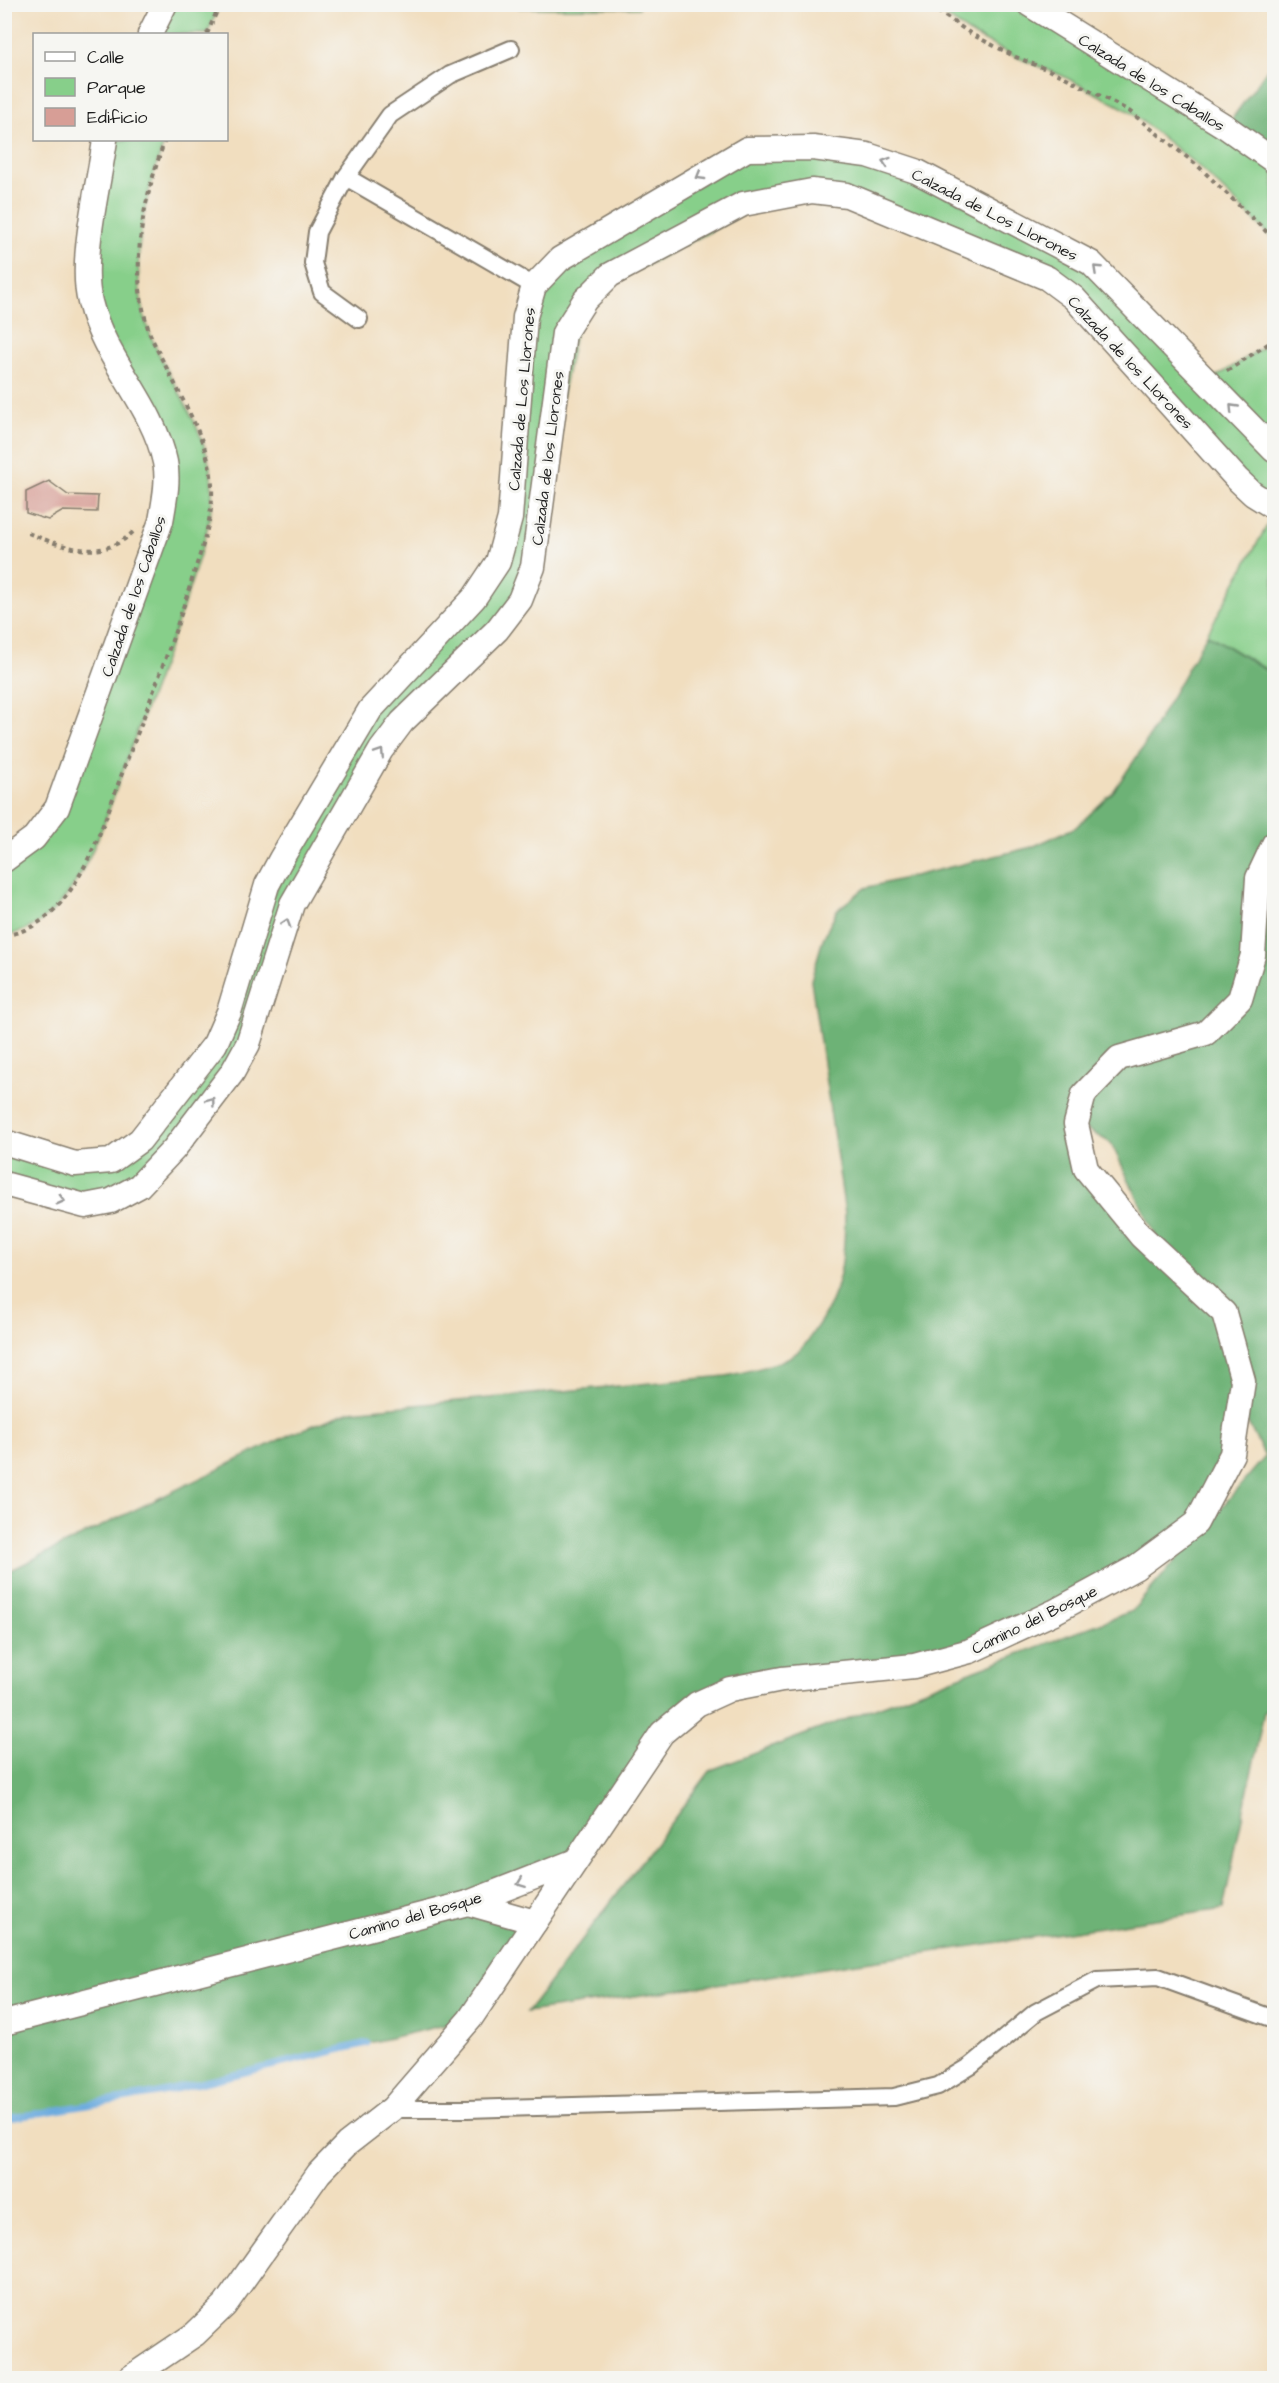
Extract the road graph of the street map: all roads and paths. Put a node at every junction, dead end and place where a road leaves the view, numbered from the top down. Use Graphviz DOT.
graph roads {
  1 [pos="165,4"];
  2 [pos="220,4"];
  3 [pos="921,4"];
  4 [pos="1029,4"];
  5 [pos="150,33"];
  6 [pos="207,33"];
  7 [pos="511,49"];
  8 [pos="105,141"];
  9 [pos="1275,161"];
  10 [pos="346,177"];
  11 [pos="1275,239"];
  12 [pos="534,286"];
  13 [pos="359,319"];
  14 [pos="1275,340"];
  15 [pos="1208,382"];
  16 [pos="515,448"];
  17 [pos="1275,450"];
  18 [pos="548,452"];
  19 [pos="1275,507"];
  20 [pos="135,529"];
  21 [pos="28,533"];
  22 [pos="1275,844"];
  23 [pos="4,860"];
  24 [pos="4,1142"];
  25 [pos="4,1184"];
  26 [pos="573,1862"];
  27 [pos="468,1903"];
  28 [pos="536,1922"];
  29 [pos="1275,2019"];
  30 [pos="4,2023"];
  31 [pos="392,2109"];
  32 [pos="130,2379"];
  1 -- 5 [label="street"];
  2 -- 6 [label="path"];
  3 -- 11 [label="path"];
  4 -- 9 [label="street, Calzada de los Caballos"];
  7 -- 10 [label="street"];
  8 -- 23 [label="street, Calzada de los Caballos"];
  10 -- 12 [label="street"];
  10 -- 13 [label="street"];
  15 -- 12 [label="street, Calzada de Los Llorones, one-way"];
  12 -- 16 [label="street, Calzada de Los Llorones"];
  14 -- 15 [label="path"];
  17 -- 15 [label="street, Calzada de Los Llorones, one-way"];
  16 -- 18 [label="street"];
  16 -- 24 [label="street, Calzada de Los Llorones"];
  18 -- 19 [label="street, Calzada de los Llorones"];
  25 -- 18 [label="street, Calzada de los Llorones, one-way"];
  20 -- 21 [label="path"];
  22 -- 26 [label="street, Camino del Bosque"];
  26 -- 27 [label="street, Camino del Bosque, one-way"];
  26 -- 28 [label="street"];
  27 -- 28 [label="street"];
  27 -- 30 [label="street, Camino del Bosque"];
  28 -- 31 [label="street"];
  29 -- 31 [label="street"];
  31 -- 32 [label="street"];
}
